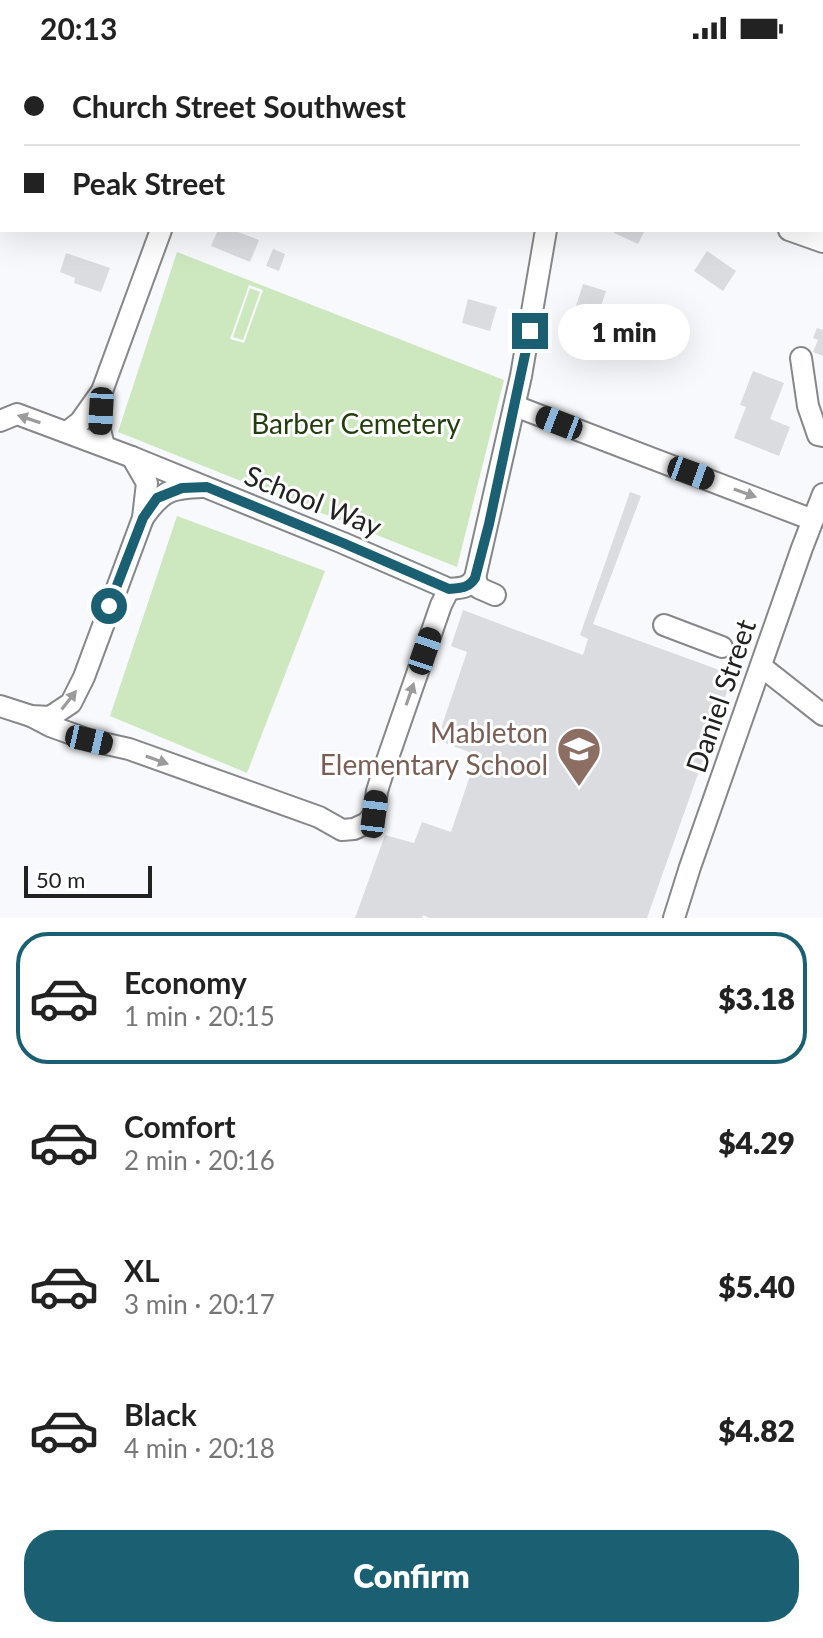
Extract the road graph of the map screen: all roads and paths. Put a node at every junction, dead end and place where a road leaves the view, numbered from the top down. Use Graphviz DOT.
graph roads {
  1 [pos="154,232"];
  2 [pos="546,232"];
  3 [pos="795,232"];
  4 [pos="823,242"];
  5 [pos="801,358"];
  6 [pos="102,391"];
  7 [pos="515,406"];
  8 [pos="0,421"];
  9 [pos="67,432"];
  10 [pos="823,436"];
  11 [pos="104,446"];
  12 [pos="132,457"];
  13 [pos="207,487"];
  14 [pos="823,494"];
  15 [pos="143,518"];
  16 [pos="813,520"];
  17 [pos="474,581"];
  18 [pos="449,589"];
  19 [pos="495,595"];
  20 [pos="664,625"];
  21 [pos="722,647"];
  22 [pos="762,667"];
  23 [pos="11,712"];
  24 [pos="823,715"];
  25 [pos="674,918"];
  1 -- 6 [label="street"];
  2 -- 7 [label="street"];
  3 -- 4 [label="street"];
  5 -- 10 [label="street"];
  6 -- 9 [label="street"];
  6 -- 11 [label="street"];
  7 -- 16 [label="street, one-way"];
  7 -- 17 [label="street"];
  9 -- 8 [label="street, School Way, one-way"];
  9 -- 11 [label="street, School Way"];
  11 -- 12 [label="street, School Way"];
  12 -- 13 [label="street, School Way"];
  12 -- 15 [label="street"];
  13 -- 15 [label="street"];
  13 -- 18 [label="street, School Way"];
  14 -- 16 [label="street, Daniel Street"];
  23 -- 15 [label="street, one-way"];
  16 -- 22 [label="street, Daniel Street"];
  17 -- 18 [label="street"];
  17 -- 19 [label="street"];
  23 -- 18 [label="street, one-way"];
  20 -- 21 [label="street"];
  22 -- 24 [label="street"];
  22 -- 25 [label="street, Daniel Street"];
}
